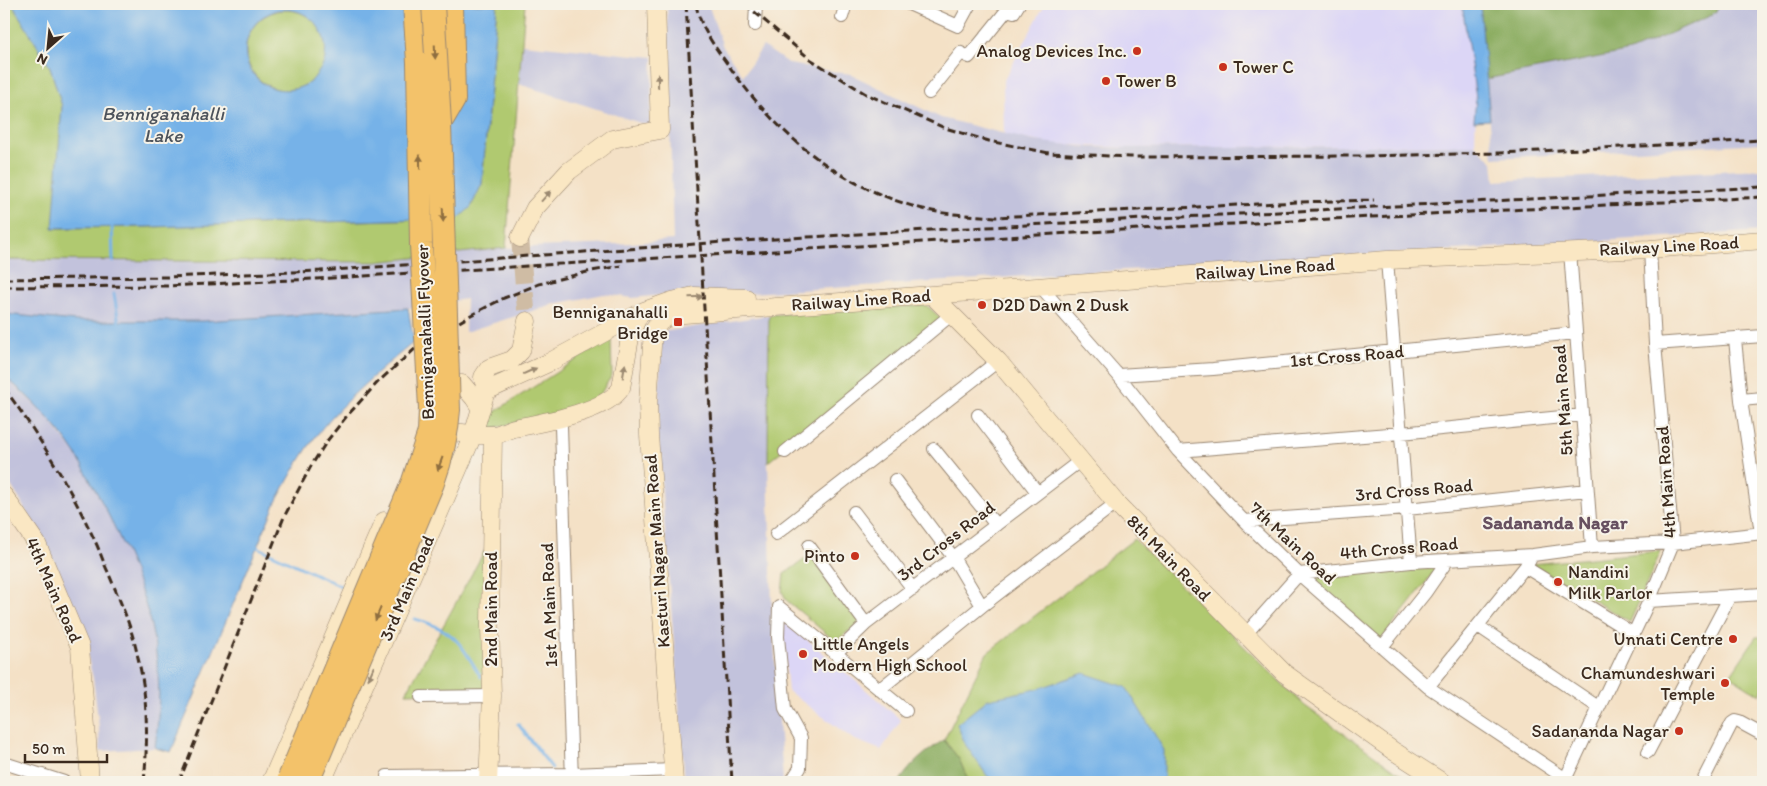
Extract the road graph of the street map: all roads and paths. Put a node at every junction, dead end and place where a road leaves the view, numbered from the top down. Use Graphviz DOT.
graph roads {
  1 [pos="414,4"];
  2 [pos="433,4"];
  3 [pos="452,4"];
  4 [pos="656,4"];
  5 [pos="756,4"];
  6 [pos="846,4"];
  7 [pos="909,4"];
  8 [pos="970,4"];
  9 [pos="1019,4"];
  10 [pos="842,17"];
  11 [pos="755,25"];
  12 [pos="929,93"];
  13 [pos="440,124"];
  14 [pos="520,238"];
  15 [pos="1763,240"];
  16 [pos="1650,248"];
  17 [pos="1570,251"];
  18 [pos="1387,260"];
  19 [pos="1040,286"];
  20 [pos="932,295"];
  21 [pos="767,307"];
  22 [pos="952,314"];
  23 [pos="639,315"];
  24 [pos="527,321"];
  25 [pos="660,322"];
  26 [pos="1576,333"];
  27 [pos="1763,336"];
  28 [pos="1735,339"];
  29 [pos="1655,344"];
  30 [pos="1394,351"];
  31 [pos="998,361"];
  32 [pos="1118,375"];
  33 [pos="486,391"];
  34 [pos="1763,398"];
  35 [pos="1741,400"];
  36 [pos="481,410"];
  37 [pos="978,415"];
  38 [pos="1582,415"];
  39 [pos="561,426"];
  40 [pos="421,430"];
  41 [pos="1401,433"];
  42 [pos="473,435"];
  43 [pos="498,435"];
  44 [pos="934,449"];
  45 [pos="1178,451"];
  46 [pos="785,452"];
  47 [pos="1081,460"];
  48 [pos="1758,471"];
  49 [pos="895,480"];
  50 [pos="1588,490"];
  51 [pos="1037,492"];
  52 [pos="4,496"];
  53 [pos="1116,503"];
  54 [pos="1407,509"];
  55 [pos="854,512"];
  56 [pos="1244,521"];
  57 [pos="996,525"];
  58 [pos="1762,533"];
  59 [pos="776,534"];
  60 [pos="1673,543"];
  61 [pos="809,546"];
  62 [pos="1592,547"];
  63 [pos="1533,555"];
  64 [pos="953,557"];
  65 [pos="1447,561"];
  66 [pos="1412,562"];
  67 [pos="1526,567"];
  68 [pos="1299,574"];
  69 [pos="913,589"];
  70 [pos="1763,594"];
  71 [pos="1730,596"];
  72 [pos="1649,601"];
  73 [pos="982,606"];
  74 [pos="866,624"];
  75 [pos="1478,626"];
  76 [pos="1634,634"];
  77 [pos="1245,635"];
  78 [pos="1382,647"];
  79 [pos="836,653"];
  80 [pos="1428,687"];
  81 [pos="880,689"];
  82 [pos="492,696"];
  83 [pos="421,697"];
  84 [pos="1598,707"];
  85 [pos="906,711"];
  86 [pos="1763,735"];
  87 [pos="1648,752"];
  88 [pos="4,764"];
  89 [pos="387,776"];
  90 [pos="674,776"];
  91 [pos="572,778"];
  92 [pos="414,779"];
  93 [pos="488,779"];
  94 [pos="289,781"];
  95 [pos="1565,781"];
  96 [pos="64,782"];
  97 [pos="90,782"];
  98 [pos="322,782"];
  99 [pos="791,782"];
  100 [pos="1442,782"];
  101 [pos="1702,782"];
  94 -- 1 [label="highway, Benniganahalli Flyover, one-way, bridge"];
  2 -- 13 [label="highway, Benniganahalli Flyover, one-way, bridge"];
  3 -- 13 [label="highway"];
  14 -- 4 [label="street, one-way"];
  5 -- 11 [label="street"];
  6 -- 10 [label="street"];
  7 -- 8 [label="street"];
  9 -- 12 [label="street"];
  13 -- 94 [label="highway, Benniganahalli Flyover, one-way, bridge"];
  15 -- 16 [label="street, Railway Line Road"];
  16 -- 17 [label="street, Railway Line Road"];
  16 -- 29 [label="street, 4th Main Road"];
  17 -- 18 [label="street, Railway Line Road"];
  17 -- 26 [label="street, 5th Main Road"];
  18 -- 19 [label="street, Railway Line Road"];
  18 -- 30 [label="street"];
  19 -- 20 [label="street, Railway Line Road"];
  19 -- 32 [label="street, 7th Main Road"];
  20 -- 21 [label="street, Railway Line Road"];
  20 -- 22 [label="street, 8th Main Road"];
  23 -- 21 [label="street, Railway Line Road, one-way"];
  21 -- 25 [label="street, Railway Line Road"];
  22 -- 31 [label="street, 8th Main Road"];
  22 -- 46 [label="street"];
  33 -- 23 [label="street, Railway Line Road, one-way"];
  43 -- 23 [label="street, one-way"];
  24 -- 33 [label="street, 3rd Main Road"];
  25 -- 90 [label="street, Kasturi Nagar Main Road"];
  26 -- 30 [label="street, 1st Cross Road"];
  26 -- 38 [label="street, 5th Main Road"];
  27 -- 28 [label="street"];
  28 -- 29 [label="street"];
  28 -- 35 [label="street"];
  29 -- 60 [label="street, 4th Main Road"];
  30 -- 32 [label="street, 1st Cross Road"];
  30 -- 41 [label="street"];
  31 -- 47 [label="street, 8th Main Road"];
  31 -- 59 [label="street"];
  32 -- 45 [label="street, 7th Main Road"];
  33 -- 36 [label="street, 3rd Main Road"];
  34 -- 35 [label="street"];
  35 -- 48 [label="street"];
  36 -- 40 [label="street"];
  36 -- 42 [label="street, 3rd Main Road"];
  37 -- 51 [label="street"];
  38 -- 41 [label="street"];
  38 -- 50 [label="street, 5th Main Road"];
  39 -- 91 [label="street, 1st A Main Road"];
  40 -- 42 [label="street"];
  40 -- 94 [label="street"];
  41 -- 45 [label="street"];
  41 -- 54 [label="street"];
  42 -- 43 [label="street"];
  42 -- 98 [label="street, 3rd Main Road, one-way"];
  43 -- 82 [label="street, 2nd Main Road"];
  44 -- 57 [label="street"];
  45 -- 56 [label="street, 7th Main Road"];
  47 -- 51 [label="street, 3rd Cross Road"];
  47 -- 53 [label="street, 8th Main Road"];
  48 -- 58 [label="street"];
  49 -- 64 [label="street"];
  50 -- 54 [label="street, 3rd Cross Road"];
  50 -- 62 [label="street, 5th Main Road"];
  51 -- 57 [label="street, 3rd Cross Road"];
  52 -- 97 [label="street, 4th Main Road"];
  53 -- 73 [label="street"];
  53 -- 77 [label="street, 8th Main Road"];
  54 -- 56 [label="street, 3rd Cross Road"];
  54 -- 66 [label="street"];
  55 -- 69 [label="street"];
  56 -- 68 [label="street, 7th Main Road"];
  57 -- 64 [label="street, 3rd Cross Road"];
  58 -- 60 [label="street, 4th Cross Road"];
  60 -- 62 [label="street, 4th Cross Road"];
  60 -- 72 [label="street, 4th Main Road"];
  61 -- 74 [label="street"];
  62 -- 63 [label="street, 4th Cross Road"];
  63 -- 65 [label="street, 4th Cross Road"];
  63 -- 67 [label="street"];
  64 -- 69 [label="street, 3rd Cross Road"];
  64 -- 73 [label="street"];
  65 -- 66 [label="street, 4th Cross Road"];
  65 -- 78 [label="street"];
  66 -- 68 [label="street, 4th Cross Road"];
  67 -- 75 [label="street"];
  67 -- 76 [label="street"];
  68 -- 77 [label="street"];
  68 -- 78 [label="street, 7th Main Road"];
  69 -- 74 [label="street, 3rd Cross Road"];
  70 -- 71 [label="street"];
  71 -- 72 [label="street"];
  71 -- 87 [label="street"];
  72 -- 76 [label="street, 4th Main Road"];
  73 -- 81 [label="street"];
  74 -- 79 [label="street, 3rd Cross Road"];
  75 -- 80 [label="street"];
  75 -- 84 [label="street"];
  76 -- 84 [label="street, 4th Main Road"];
  77 -- 100 [label="street, 8th Main Road"];
  78 -- 80 [label="street, 7th Main Road"];
  79 -- 81 [label="street"];
  79 -- 99 [label="street"];
  80 -- 95 [label="street, 7th Main Road"];
  81 -- 85 [label="street"];
  82 -- 83 [label="street"];
  82 -- 93 [label="street, 2nd Main Road"];
  84 -- 95 [label="street, 4th Main Road"];
  86 -- 101 [label="street"];
  88 -- 96 [label="street"];
  89 -- 92 [label="street"];
  90 -- 91 [label="street"];
  91 -- 93 [label="street"];
  92 -- 93 [label="street"];
}
